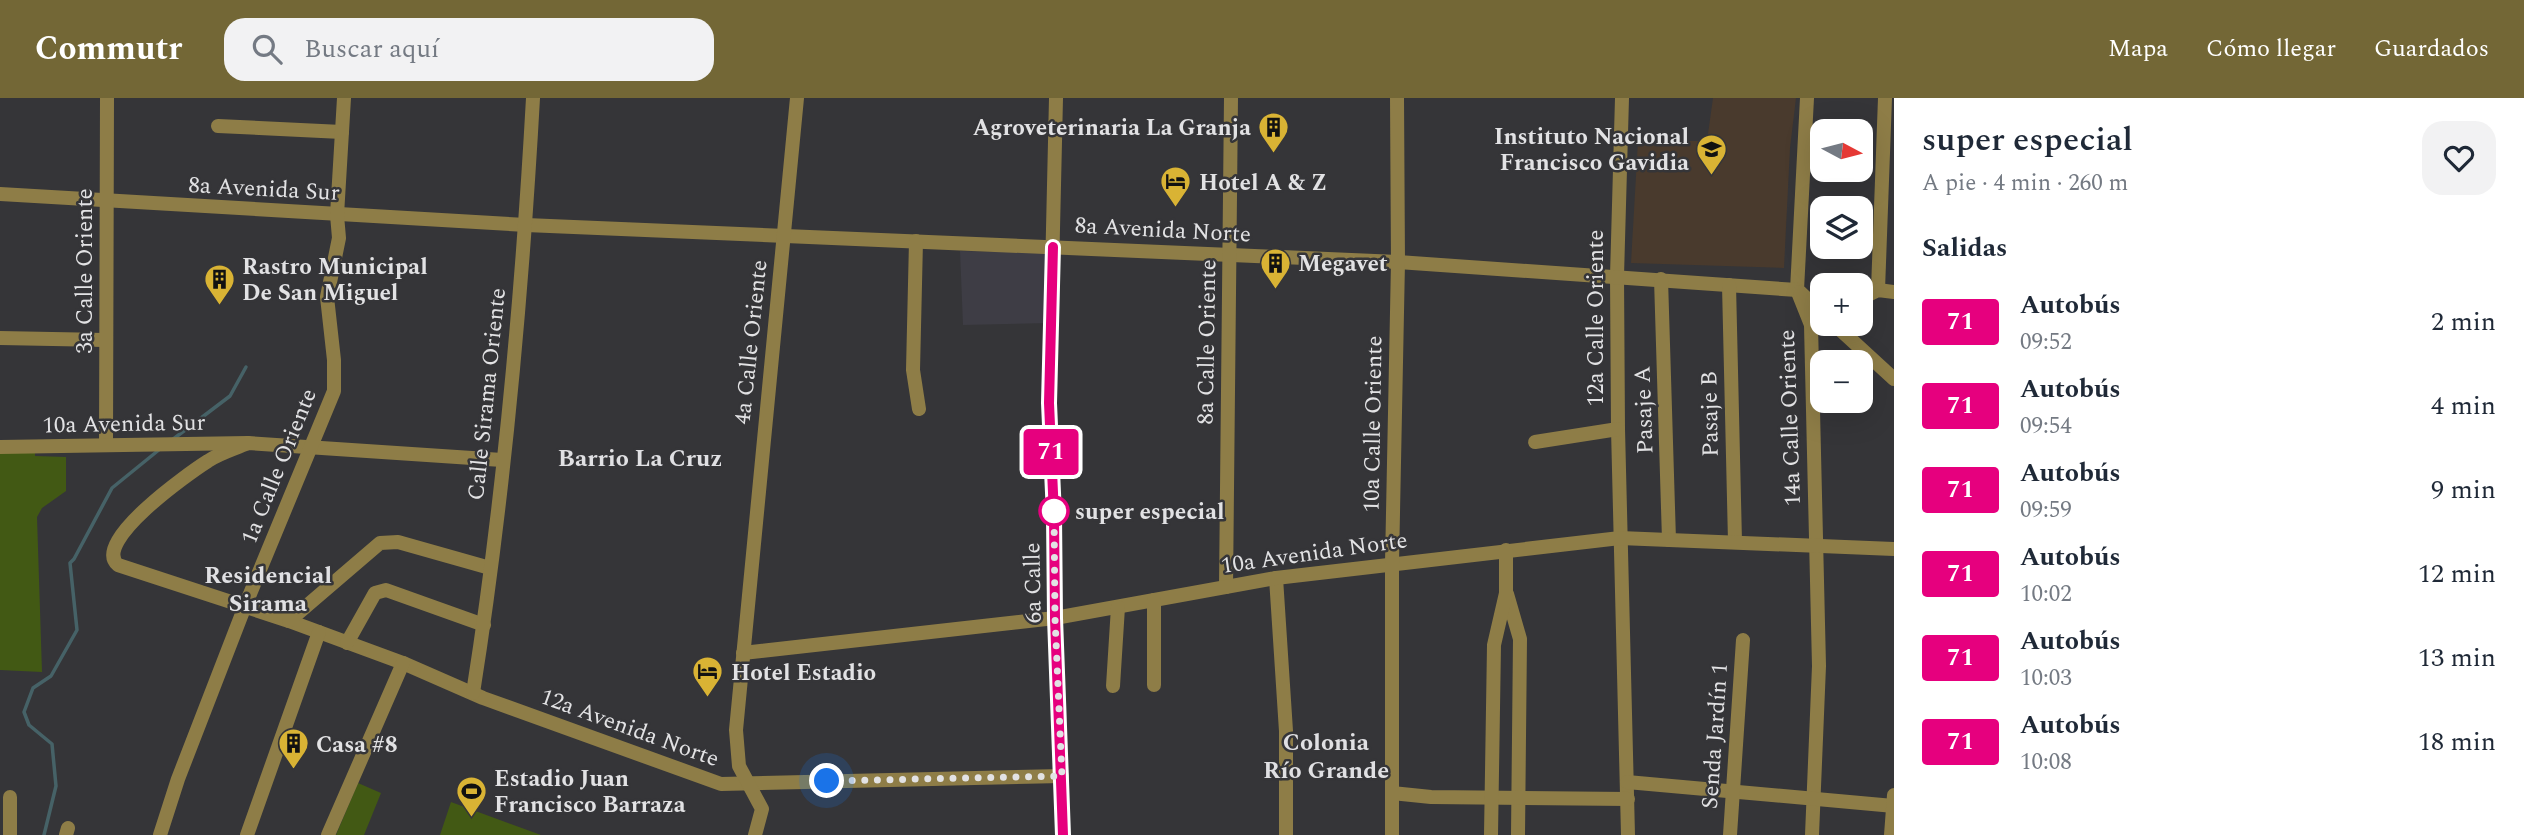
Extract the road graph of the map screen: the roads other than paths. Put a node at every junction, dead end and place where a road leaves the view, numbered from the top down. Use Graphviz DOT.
graph roads {
  1 [pos="107,98"];
  2 [pos="344,98"];
  3 [pos="533,98"];
  4 [pos="797,98"];
  5 [pos="1056,98"];
  6 [pos="1231,98"];
  7 [pos="1397,98"];
  8 [pos="1622,98"];
  9 [pos="1807,98"];
  10 [pos="1885,98"];
  11 [pos="218,126"];
  12 [pos="342,132"];
  13 [pos="0,194"];
  14 [pos="107,201"];
  15 [pos="337,215"];
  16 [pos="526,225"];
  17 [pos="784,236"];
  18 [pos="916,241"];
  19 [pos="1053,247"];
  20 [pos="1229,256"];
  21 [pos="1398,262"];
  22 [pos="1617,276"];
  23 [pos="1661,279"];
  24 [pos="1729,285"];
  25 [pos="1797,290"];
  26 [pos="1878,290"];
  27 [pos="1873,292"];
  28 [pos="1894,292"];
  29 [pos="1810,302"];
  30 [pos="1847,336"];
  31 [pos="0,338"];
  32 [pos="106,340"];
  33 [pos="1894,379"];
  34 [pos="919,409"];
  35 [pos="1618,429"];
  36 [pos="1535,442"];
  37 [pos="248,443"];
  38 [pos="106,445"];
  39 [pos="312,446"];
  40 [pos="0,447"];
  41 [pos="502,460"];
  42 [pos="1620,538"];
  43 [pos="1669,540"];
  44 [pos="1735,542"];
  45 [pos="1816,546"];
  46 [pos="1894,549"];
  47 [pos="1507,550"];
  48 [pos="1392,563"];
  49 [pos="490,568"];
  50 [pos="1276,578"];
  51 [pos="1226,587"];
  52 [pos="1506,593"];
  53 [pos="1154,600"];
  54 [pos="244,606"];
  55 [pos="1118,607"];
  56 [pos="1055,618"];
  57 [pos="289,621"];
  58 [pos="484,625"];
  59 [pos="319,632"];
  60 [pos="1743,639"];
  61 [pos="347,643"];
  62 [pos="743,653"];
  63 [pos="403,663"];
  64 [pos="1154,685"];
  65 [pos="1113,686"];
  66 [pos="473,693"];
  67 [pos="1062,776"];
  68 [pos="748,782"];
  69 [pos="1626,782"];
  70 [pos="1733,791"];
  71 [pos="1392,793"];
  72 [pos="1894,795"];
  73 [pos="10,797"];
  74 [pos="1492,797"];
  75 [pos="1519,797"];
  76 [pos="1628,799"];
  77 [pos="1815,799"];
  78 [pos="1894,806"];
  79 [pos="10,835"];
  80 [pos="160,835"];
  81 [pos="247,835"];
  82 [pos="328,835"];
  83 [pos="755,835"];
  84 [pos="1063,835"];
  85 [pos="1286,835"];
  86 [pos="1392,835"];
  87 [pos="1491,835"];
  88 [pos="1518,835"];
  89 [pos="1628,835"];
  90 [pos="1730,835"];
  91 [pos="1812,835"];
  92 [pos="1891,835"];
  1 -- 14 [label="street, 3a Calle Oriente"];
  2 -- 12 [label="street, 1a Calle Oriente"];
  3 -- 16 [label="street, Calle Sirama Oriente"];
  4 -- 17 [label="street, 4a Calle Oriente"];
  5 -- 19 [label="street, 6a Calle"];
  6 -- 20 [label="street, 8a Calle Oriente"];
  7 -- 21 [label="street, 10a Calle Oriente"];
  8 -- 22 [label="street, 12a Calle Oriente"];
  9 -- 25 [label="street, 14a Calle Oriente"];
  10 -- 26 [label="street"];
  11 -- 12 [label="street"];
  12 -- 15 [label="street, 1a Calle Oriente"];
  13 -- 14 [label="street, 8a Avenida Sur"];
  14 -- 15 [label="street, 8a Avenida Sur"];
  14 -- 32 [label="street, 3a Calle Oriente"];
  15 -- 16 [label="street, 8a Avenida Sur"];
  15 -- 39 [label="street, 1a Calle Oriente"];
  16 -- 17 [label="street, 8a Avenida Norte"];
  16 -- 41 [label="street, Calle Sirama Oriente"];
  17 -- 18 [label="street, 8a Avenida Norte"];
  17 -- 62 [label="street, 4a Calle Oriente"];
  18 -- 19 [label="street, 8a Avenida Norte"];
  18 -- 34 [label="street"];
  19 -- 20 [label="street, 8a Avenida Norte"];
  19 -- 56 [label="street, 6a Calle"];
  20 -- 21 [label="street, 8a Avenida Norte"];
  20 -- 51 [label="street, 8a Calle Oriente"];
  21 -- 22 [label="street, 8a Avenida Norte"];
  21 -- 48 [label="street, 10a Calle Oriente"];
  22 -- 23 [label="street, 8a Avenida Norte"];
  22 -- 35 [label="street, 12a Calle Oriente"];
  23 -- 24 [label="street, 8a Avenida Norte"];
  23 -- 43 [label="street, Pasaje A"];
  24 -- 25 [label="street, 8a Avenida Norte"];
  24 -- 44 [label="street, Pasaje B"];
  25 -- 29 [label="street, 14a Calle Oriente"];
  25 -- 45 [label="street, 14a Calle Oriente"];
  26 -- 27 [label="street"];
  26 -- 28 [label="street"];
  30 -- 33 [label="street"];
  31 -- 32 [label="street"];
  32 -- 38 [label="street, 3a Calle Oriente"];
  35 -- 36 [label="street"];
  35 -- 42 [label="street, 12a Calle Oriente"];
  37 -- 38 [label="street, 10a Avenida Sur"];
  37 -- 39 [label="street, 10a Avenida Sur"];
  37 -- 54 [label="street, 12a Avenida Norte"];
  38 -- 40 [label="street, 10a Avenida Sur"];
  39 -- 41 [label="street, 10a Avenida Sur"];
  39 -- 54 [label="street, 1a Calle Oriente"];
  41 -- 49 [label="street, Calle Sirama Oriente"];
  42 -- 43 [label="street, 10a Avenida Norte"];
  42 -- 47 [label="street, 10a Avenida Norte"];
  42 -- 69 [label="street, 12a Calle Oriente"];
  43 -- 44 [label="street, 10a Avenida Norte"];
  44 -- 45 [label="street, 10a Avenida Norte"];
  45 -- 46 [label="street, 10a Avenida Norte"];
  45 -- 77 [label="street, 14a Calle Oriente"];
  47 -- 48 [label="street, 10a Avenida Norte"];
  47 -- 52 [label="street"];
  48 -- 50 [label="street, 10a Avenida Norte"];
  48 -- 71 [label="street, 10a Calle Oriente"];
  49 -- 57 [label="street"];
  49 -- 58 [label="street, Calle Sirama Oriente"];
  50 -- 51 [label="street, 10a Avenida Norte"];
  50 -- 85 [label="street"];
  51 -- 53 [label="street, 10a Avenida Norte"];
  52 -- 74 [label="street"];
  52 -- 75 [label="street"];
  53 -- 55 [label="street, 10a Avenida Norte"];
  53 -- 64 [label="street"];
  54 -- 57 [label="street, 12a Avenida Norte"];
  54 -- 80 [label="street, 1a Calle Oriente"];
  55 -- 56 [label="street, 10a Avenida Norte"];
  55 -- 65 [label="street"];
  56 -- 62 [label="street, 10a Avenida Norte"];
  56 -- 67 [label="street, 6a Calle"];
  57 -- 59 [label="street, 12a Avenida Norte"];
  58 -- 61 [label="street"];
  58 -- 66 [label="street, Calle Sirama Oriente"];
  59 -- 61 [label="street, 12a Avenida Norte"];
  59 -- 81 [label="street"];
  60 -- 70 [label="street, Senda Jardín 1"];
  61 -- 63 [label="street, 12a Avenida Norte"];
  62 -- 68 [label="street, 4a Calle Oriente"];
  63 -- 66 [label="street, 12a Avenida Norte"];
  63 -- 82 [label="street"];
  66 -- 68 [label="street, 12a Avenida Norte"];
  67 -- 68 [label="street, 12a Avenida Norte"];
  67 -- 84 [label="street, 6a Calle"];
  68 -- 83 [label="street, 4a Calle Oriente"];
  69 -- 70 [label="street"];
  69 -- 76 [label="street, 12a Calle Oriente"];
  70 -- 77 [label="street"];
  70 -- 90 [label="street, Senda Jardín 1"];
  71 -- 74 [label="street"];
  71 -- 86 [label="street, 10a Calle Oriente"];
  72 -- 78 [label="street"];
  73 -- 79 [label="street"];
  74 -- 75 [label="street"];
  74 -- 87 [label="street"];
  75 -- 76 [label="street"];
  75 -- 88 [label="street"];
  76 -- 89 [label="street, 12a Calle Oriente"];
  77 -- 78 [label="street"];
  77 -- 91 [label="street, 14a Calle Oriente"];
  78 -- 92 [label="street"];
}
